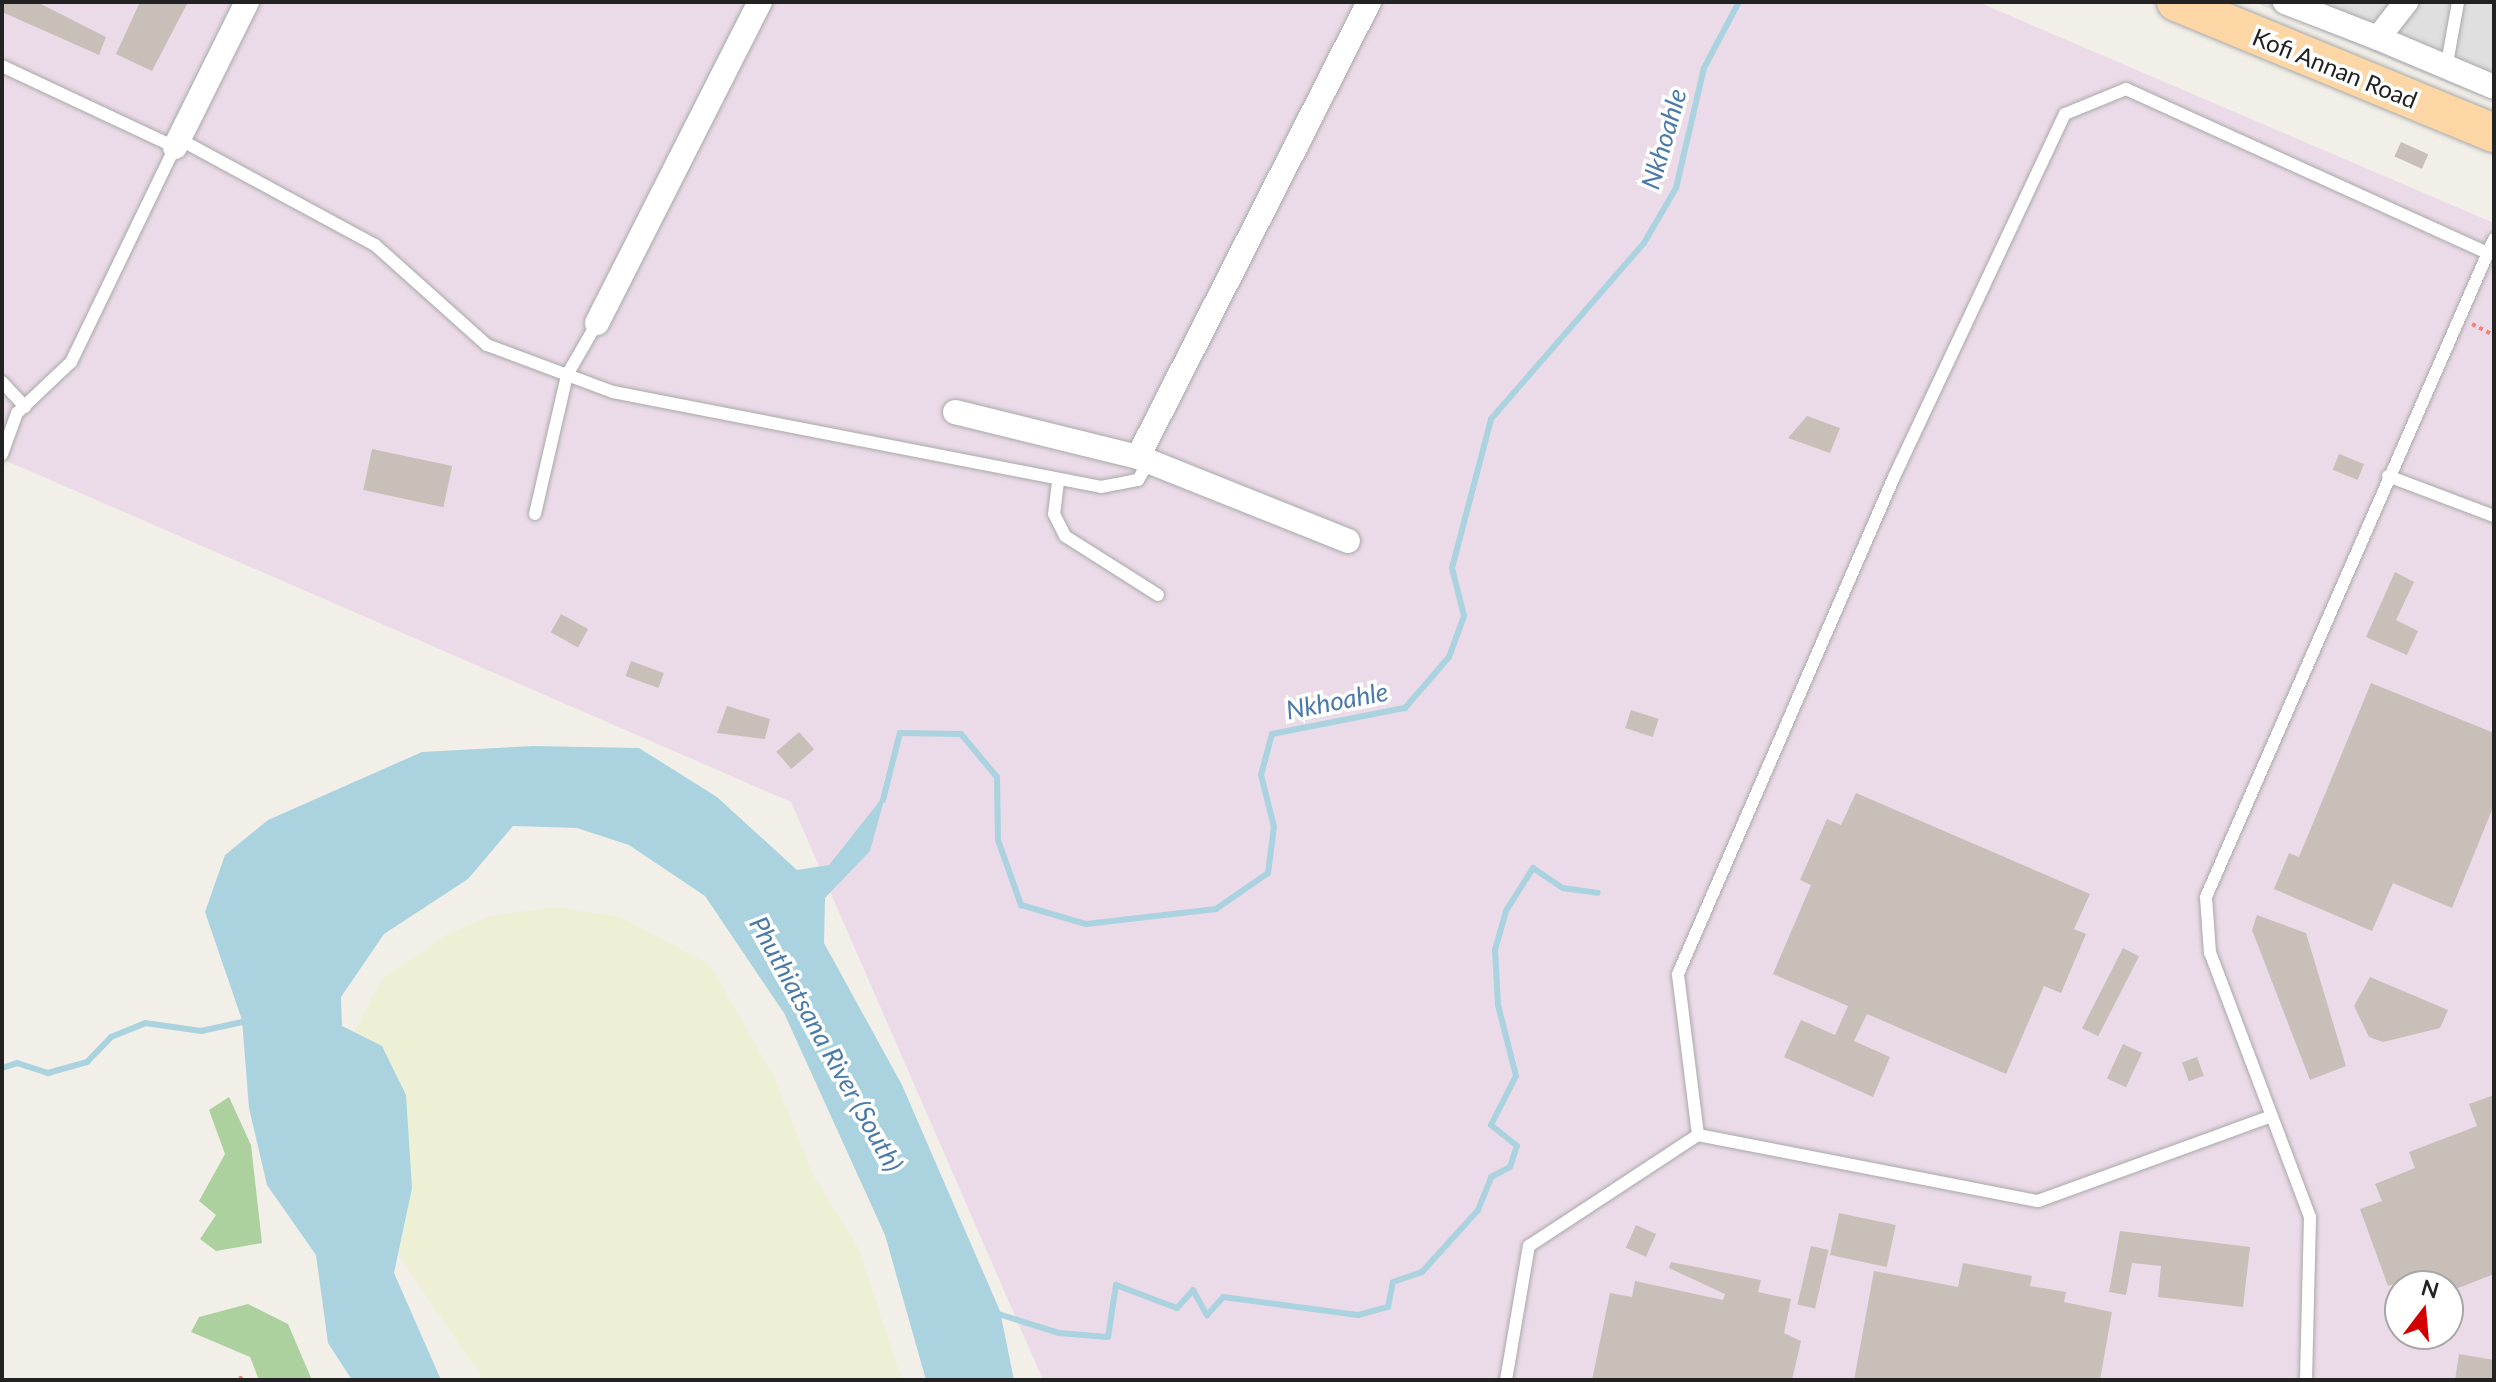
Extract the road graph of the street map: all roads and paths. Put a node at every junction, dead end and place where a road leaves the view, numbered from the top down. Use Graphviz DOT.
graph roads {
  1 [pos="247,2"];
  2 [pos="760,2"];
  3 [pos="1369,2"];
  4 [pos="2176,2"];
  5 [pos="2285,2"];
  6 [pos="2406,2"];
  7 [pos="2458,2"];
  8 [pos="2378,38"];
  9 [pos="2,66"];
  10 [pos="2446,69"];
  11 [pos="2494,87"];
  12 [pos="2494,133"];
  13 [pos="177,143"];
  14 [pos="2494,239"];
  15 [pos="2488,253"];
  16 [pos="2459,318"];
  17 [pos="597,323"];
  18 [pos="2494,335"];
  19 [pos="567,375"];
  20 [pos="2,382"];
  21 [pos="25,407"];
  22 [pos="955,412"];
  23 [pos="2,454"];
  24 [pos="1144,459"];
  25 [pos="2388,476"];
  26 [pos="1058,482"];
  27 [pos="535,514"];
  28 [pos="2494,516"];
  29 [pos="1348,541"];
  30 [pos="1158,595"];
  31 [pos="2269,1117"];
  32 [pos="1698,1135"];
  33 [pos="1506,1380"];
  34 [pos="2306,1380"];
  1 -- 13 [label="street"];
  2 -- 17 [label="street"];
  3 -- 24 [label="street"];
  4 -- 12 [label="main road, Kofi Annan Road"];
  5 -- 8 [label="street"];
  6 -- 8 [label="street"];
  7 -- 10 [label="lane"];
  8 -- 10 [label="street"];
  9 -- 13 [label="lane"];
  10 -- 11 [label="street"];
  13 -- 19 [label="lane"];
  13 -- 21 [label="lane"];
  14 -- 15 [label="lane"];
  15 -- 16 [label="lane"];
  15 -- 32 [label="lane"];
  16 -- 18 [label="path"];
  16 -- 25 [label="lane"];
  17 -- 19 [label="lane"];
  19 -- 26 [label="lane"];
  19 -- 27 [label="lane"];
  20 -- 21 [label="lane"];
  21 -- 23 [label="lane"];
  22 -- 24 [label="street"];
  24 -- 26 [label="lane"];
  24 -- 29 [label="street"];
  25 -- 28 [label="lane"];
  25 -- 31 [label="lane"];
  26 -- 30 [label="lane"];
  31 -- 32 [label="lane"];
  31 -- 34 [label="lane"];
  32 -- 33 [label="lane"];
}
